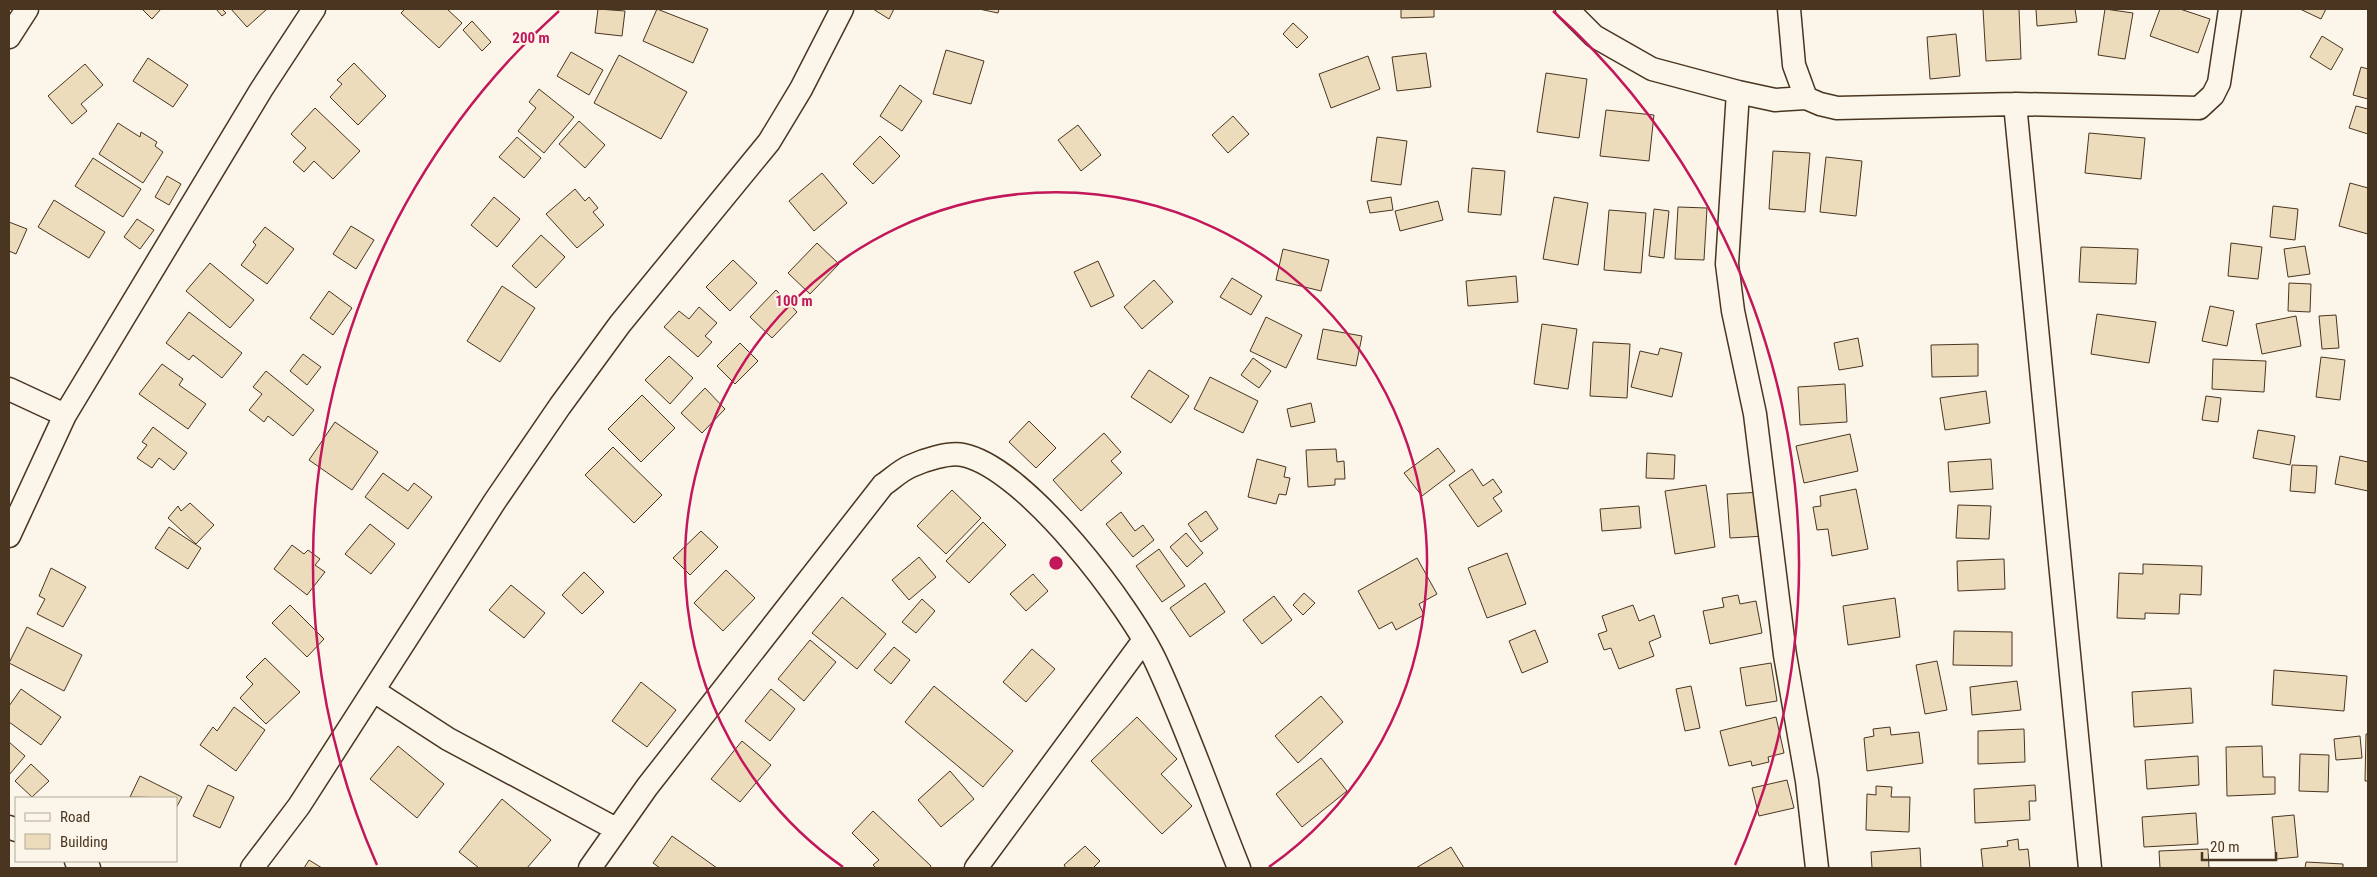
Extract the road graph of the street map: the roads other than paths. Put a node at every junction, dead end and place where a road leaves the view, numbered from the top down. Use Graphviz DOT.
graph roads {
  1 [pos="27,9"];
  2 [pos="314,9"];
  3 [pos="842,9"];
  4 [pos="1567,9"];
  5 [pos="1789,9"];
  6 [pos="2230,9"];
  7 [pos="9,37"];
  8 [pos="1738,92"];
  9 [pos="1806,98"];
  10 [pos="2015,104"];
  11 [pos="9,389"];
  12 [pos="65,415"];
  13 [pos="9,536"];
  14 [pos="1144,640"];
  15 [pos="374,691"];
  16 [pos="616,829"];
  17 [pos="78,862"];
  18 [pos="90,868"];
  19 [pos="252,868"];
  20 [pos="590,868"];
  21 [pos="976,868"];
  22 [pos="1239,868"];
  23 [pos="1817,868"];
  24 [pos="2090,868"];
  1 -- 7 [label="street"];
  2 -- 12 [label="street"];
  3 -- 15 [label="street"];
  4 -- 8 [label="street"];
  5 -- 9 [label="street"];
  6 -- 10 [label="street"];
  8 -- 9 [label="street"];
  8 -- 23 [label="street"];
  9 -- 10 [label="street"];
  10 -- 24 [label="street"];
  11 -- 12 [label="street"];
  12 -- 13 [label="street"];
  14 -- 16 [label="street"];
  14 -- 21 [label="street"];
  14 -- 22 [label="street"];
  15 -- 16 [label="street"];
  15 -- 19 [label="street"];
  16 -- 20 [label="street"];
  17 -- 18 [label="street"];
}
